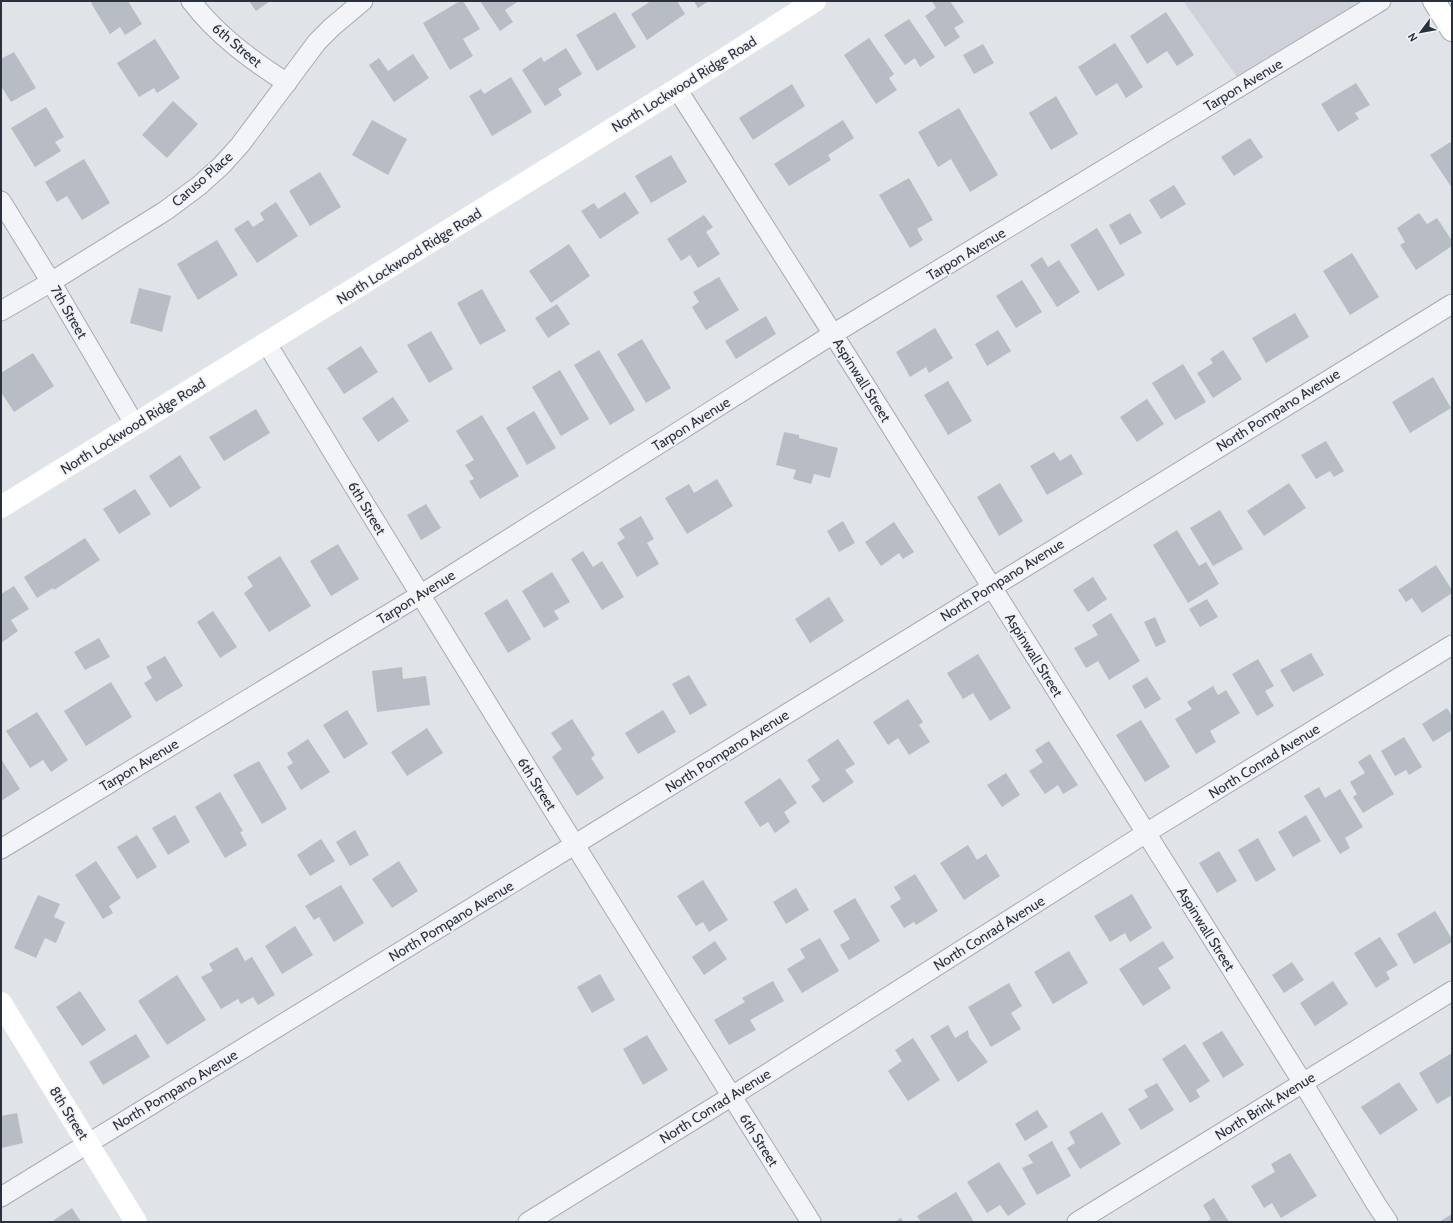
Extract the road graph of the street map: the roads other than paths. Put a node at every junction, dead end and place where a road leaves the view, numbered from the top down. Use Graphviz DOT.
graph roads {
  1 [pos="191,1"];
  2 [pos="363,1"];
  3 [pos="815,1"];
  4 [pos="1381,1"];
  5 [pos="1434,1"];
  6 [pos="1452,30"];
  7 [pos="287,83"];
  8 [pos="677,89"];
  9 [pos="1,201"];
  10 [pos="51,282"];
  11 [pos="1452,304"];
  12 [pos="1,311"];
  13 [pos="833,334"];
  14 [pos="267,344"];
  15 [pos="135,425"];
  16 [pos="1,507"];
  17 [pos="991,587"];
  18 [pos="420,595"];
  19 [pos="1452,645"];
  20 [pos="1146,833"];
  21 [pos="574,845"];
  22 [pos="1,849"];
  23 [pos="1452,990"];
  24 [pos="1,1003"];
  25 [pos="1303,1083"];
  26 [pos="732,1096"];
  27 [pos="88,1144"];
  28 [pos="1,1197"];
  29 [pos="136,1222"];
  30 [pos="528,1222"];
  31 [pos="811,1222"];
  32 [pos="1077,1222"];
  33 [pos="1388,1222"];
  1 -- 7 [label="street, 6th Street"];
  2 -- 7 [label="street, Caruso Place"];
  3 -- 8 [label="street, North Lockwood Ridge Road"];
  4 -- 13 [label="street, Tarpon Avenue"];
  5 -- 6 [label="street"];
  7 -- 10 [label="street, Caruso Place"];
  8 -- 13 [label="street, Aspinwall Street"];
  8 -- 14 [label="street, North Lockwood Ridge Road"];
  9 -- 10 [label="street, 7th Street"];
  10 -- 12 [label="street, Caruso Place"];
  10 -- 15 [label="street, 7th Street"];
  11 -- 17 [label="street, North Pompano Avenue"];
  13 -- 17 [label="street, Aspinwall Street"];
  13 -- 18 [label="street, Tarpon Avenue"];
  14 -- 15 [label="street, North Lockwood Ridge Road"];
  14 -- 18 [label="street, 6th Street"];
  15 -- 16 [label="street, North Lockwood Ridge Road"];
  17 -- 20 [label="street, Aspinwall Street"];
  17 -- 21 [label="street, North Pompano Avenue"];
  18 -- 21 [label="street, 6th Street"];
  18 -- 22 [label="street, Tarpon Avenue"];
  19 -- 20 [label="street, North Conrad Avenue"];
  20 -- 25 [label="street, Aspinwall Street"];
  20 -- 26 [label="street, North Conrad Avenue"];
  21 -- 26 [label="street, 6th Street"];
  21 -- 27 [label="street, North Pompano Avenue"];
  23 -- 25 [label="street, North Brink Avenue"];
  24 -- 27 [label="street, 8th Street"];
  25 -- 32 [label="street, North Brink Avenue"];
  25 -- 33 [label="street, Aspinwall Street"];
  26 -- 30 [label="street, North Conrad Avenue"];
  26 -- 31 [label="street, 6th Street"];
  27 -- 28 [label="street, North Pompano Avenue"];
  27 -- 29 [label="street, 8th Street"];
}
